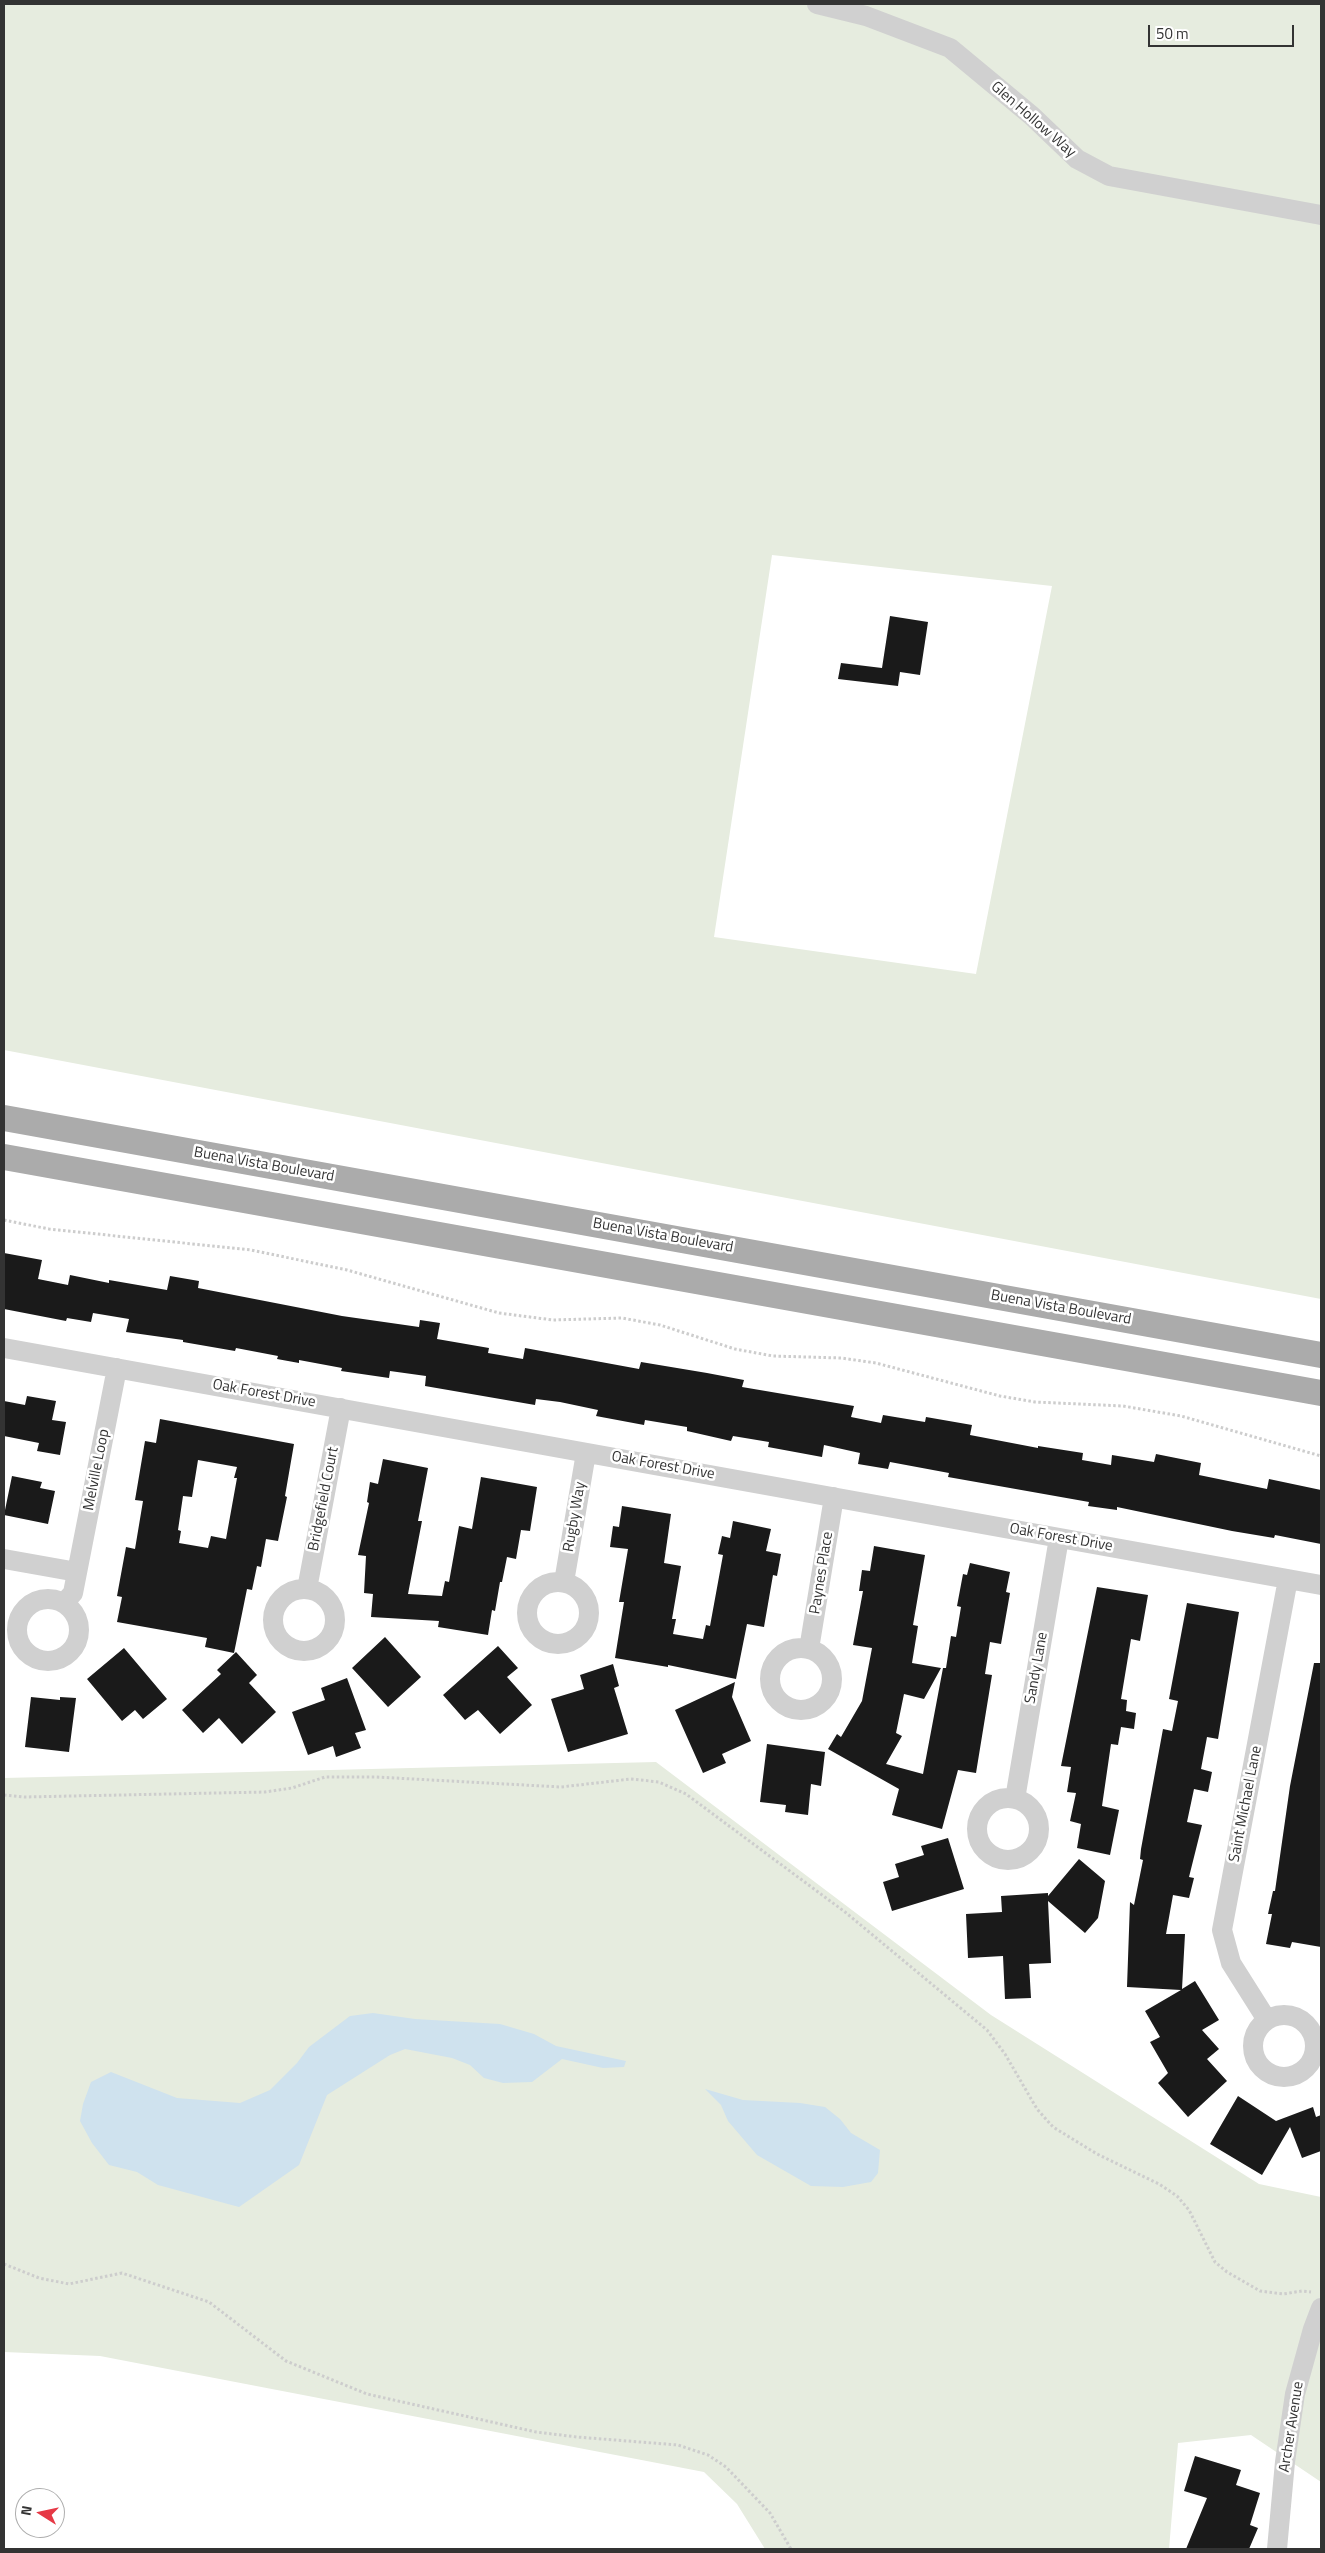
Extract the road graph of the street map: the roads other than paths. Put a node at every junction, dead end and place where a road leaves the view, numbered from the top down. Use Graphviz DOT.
graph roads {
  1 [pos="817,4"];
  2 [pos="1321,215"];
  3 [pos="4,1118"];
  4 [pos="4,1157"];
  5 [pos="4,1348"];
  6 [pos="1321,1355"];
  7 [pos="117,1368"];
  8 [pos="1321,1393"];
  9 [pos="341,1408"];
  10 [pos="586,1452"];
  11 [pos="834,1497"];
  12 [pos="1059,1538"];
  13 [pos="4,1559"];
  14 [pos="77,1572"];
  15 [pos="1288,1579"];
  16 [pos="564,1582"];
  17 [pos="1321,1585"];
  18 [pos="307,1589"];
  19 [pos="64,1603"];
  20 [pos="809,1649"];
  21 [pos="1015,1798"];
  22 [pos="1266,2020"];
  23 [pos="1316,2300"];
  24 [pos="1277,2549"];
  1 -- 2 [label="street, Glen Hollow Way"];
  3 -- 6 [label="main road, Buena Vista Boulevard"];
  4 -- 8 [label="main road"];
  5 -- 7 [label="street, Oak Forest Drive"];
  7 -- 9 [label="street, Oak Forest Drive"];
  7 -- 14 [label="street, Melville Loop"];
  9 -- 10 [label="street, Oak Forest Drive"];
  9 -- 18 [label="street, Bridgefield Court"];
  10 -- 11 [label="street, Oak Forest Drive"];
  10 -- 16 [label="street, Rugby Way"];
  11 -- 12 [label="street, Oak Forest Drive"];
  11 -- 20 [label="street, Paynes Place"];
  12 -- 15 [label="street, Oak Forest Drive"];
  12 -- 21 [label="street, Sandy Lane"];
  13 -- 14 [label="street"];
  14 -- 19 [label="street, Melville Loop"];
  15 -- 17 [label="street, Oak Forest Drive"];
  15 -- 22 [label="street, Saint Michael Lane"];
  23 -- 24 [label="street, Archer Avenue"];
}
